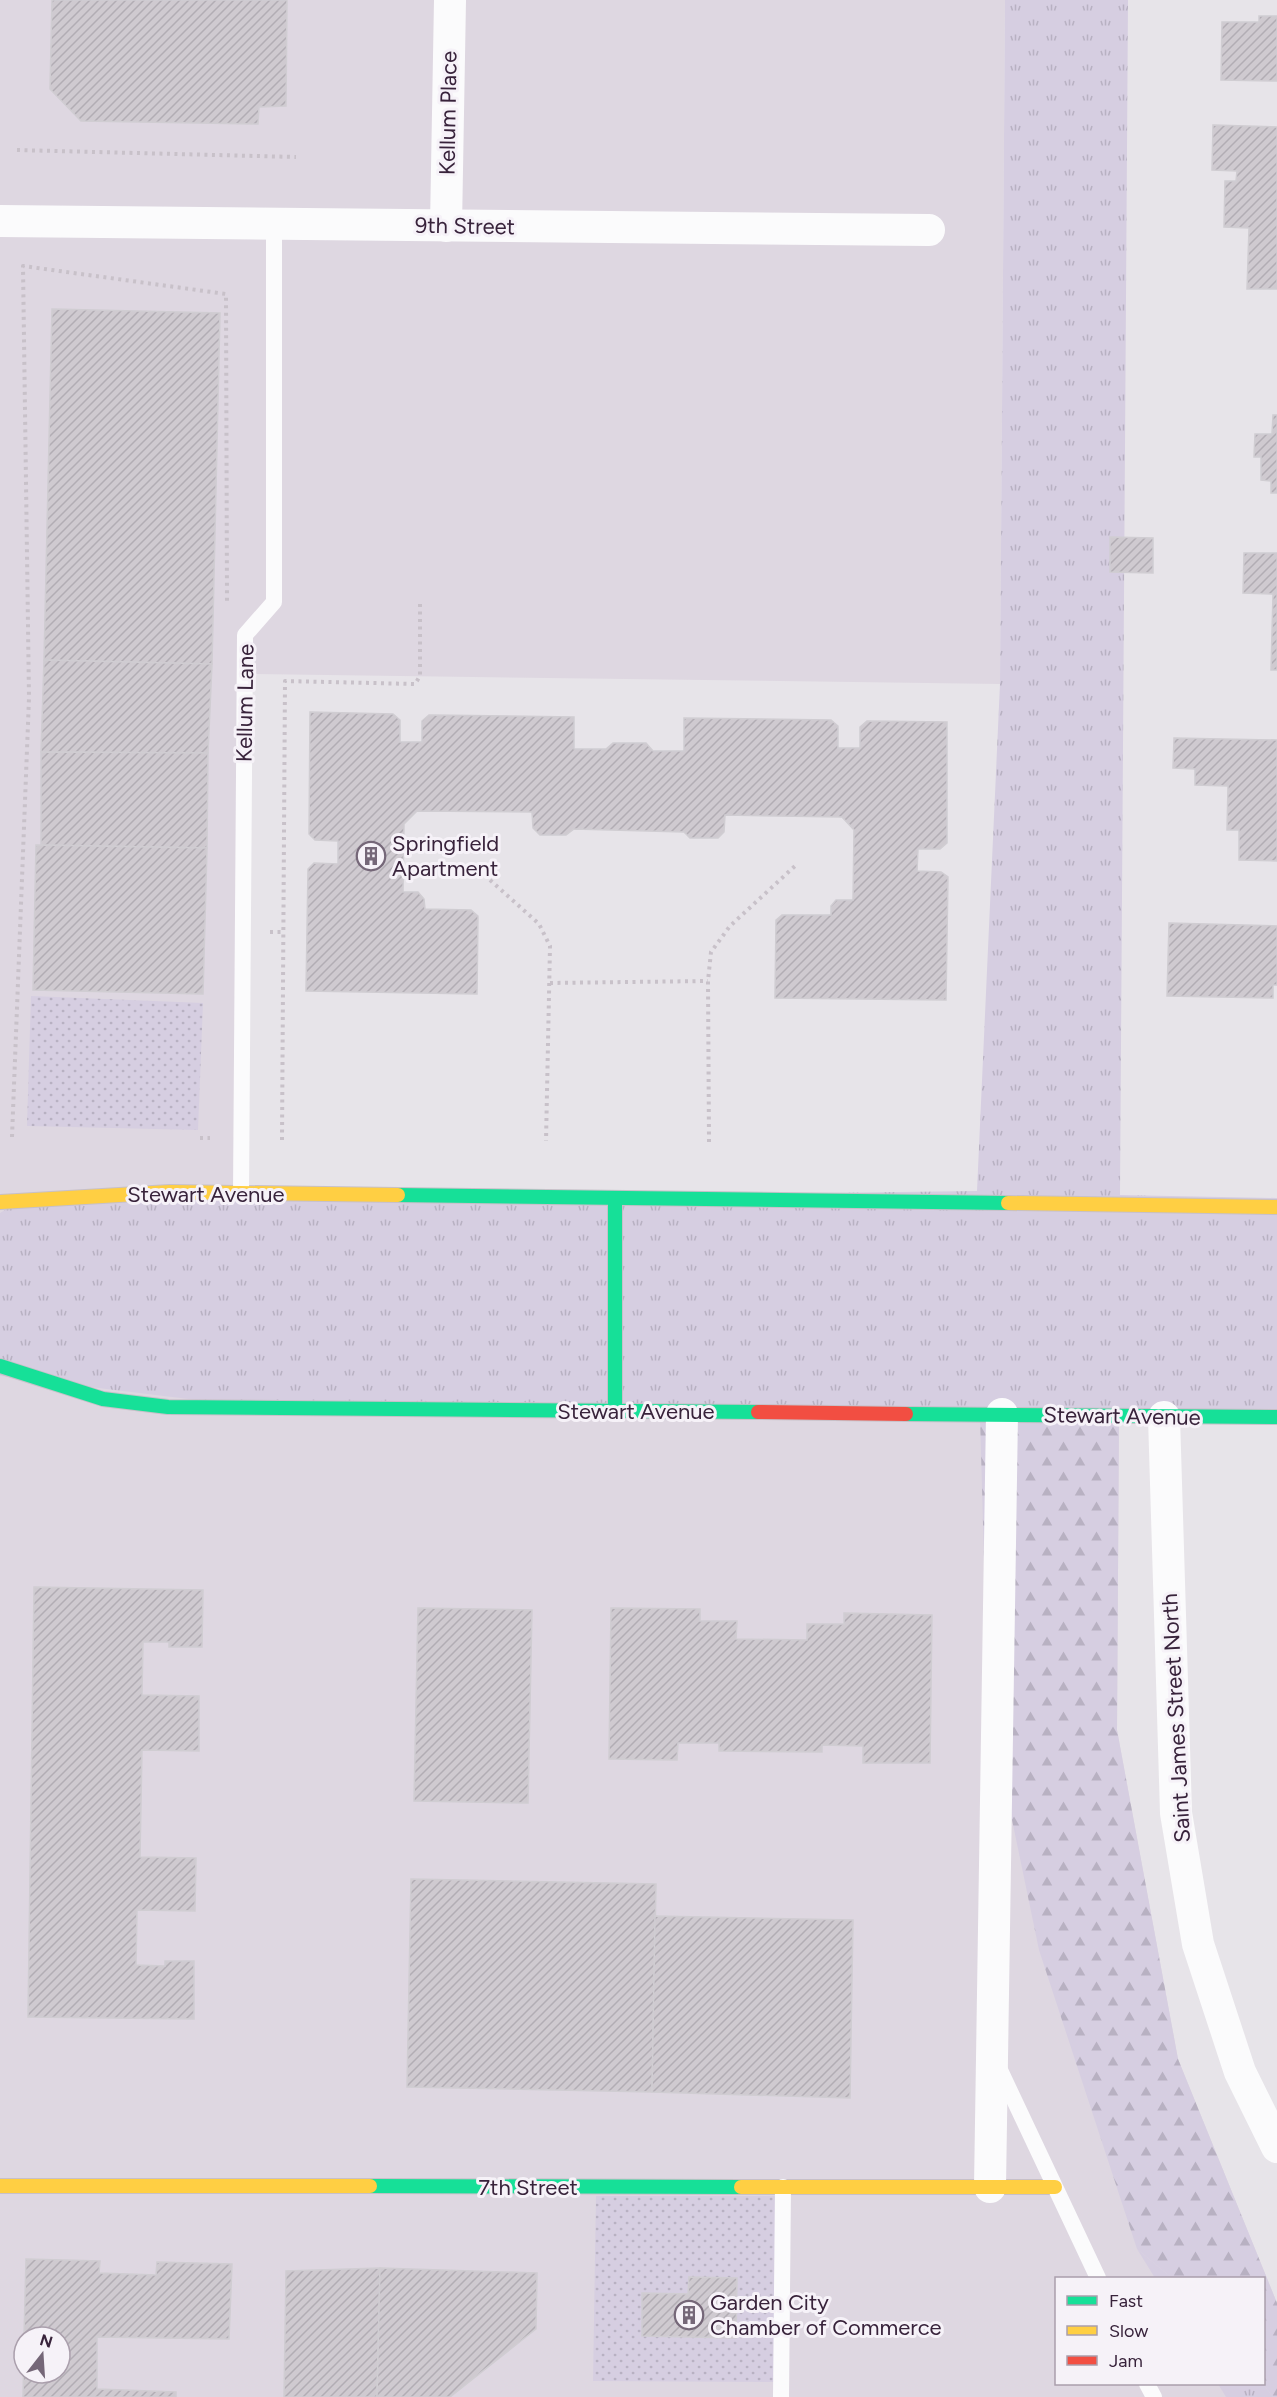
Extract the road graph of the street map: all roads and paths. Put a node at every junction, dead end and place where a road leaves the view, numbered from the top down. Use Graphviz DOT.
graph roads {
  1 [pos="450,0"];
  2 [pos="17,150"];
  3 [pos="296,157"];
  4 [pos="0,221"];
  5 [pos="274,223"];
  6 [pos="446,226"];
  7 [pos="929,231"];
  8 [pos="227,602"];
  9 [pos="420,603"];
  10 [pos="795,866"];
  11 [pos="490,880"];
  12 [pos="708,981"];
  13 [pos="550,982"];
  14 [pos="12,1137"];
  15 [pos="200,1138"];
  16 [pos="210,1138"];
  17 [pos="282,1140"];
  18 [pos="546,1141"];
  19 [pos="709,1142"];
  20 [pos="241,1193"];
  21 [pos="615,1198"];
  22 [pos="0,1202"];
  23 [pos="1277,1207"];
  24 [pos="0,1366"];
  25 [pos="615,1411"];
  26 [pos="1002,1414"];
  27 [pos="1164,1417"];
  28 [pos="1277,1417"];
  29 [pos="992,2054"];
  30 [pos="1277,2147"];
  31 [pos="0,2186"];
  32 [pos="783,2187"];
  33 [pos="990,2187"];
  34 [pos="1055,2187"];
  35 [pos="1098,2277"];
  36 [pos="781,2397"];
  1 -- 6 [label="street, Kellum Place"];
  2 -- 3 [label="path"];
  4 -- 5 [label="street, 9th Street"];
  5 -- 6 [label="street, 9th Street"];
  5 -- 20 [label="lane, Kellum Lane"];
  6 -- 7 [label="street, 9th Street"];
  8 -- 14 [label="path"];
  9 -- 17 [label="path"];
  10 -- 12 [label="path"];
  11 -- 13 [label="path"];
  12 -- 13 [label="path"];
  12 -- 19 [label="path"];
  13 -- 18 [label="path"];
  15 -- 16 [label="path"];
  20 -- 21 [label="main road, Stewart Avenue"];
  20 -- 22 [label="main road, Stewart Avenue"];
  21 -- 23 [label="main road, Stewart Avenue"];
  21 -- 25 [label="main road"];
  24 -- 25 [label="main road, Stewart Avenue"];
  25 -- 26 [label="main road, Stewart Avenue"];
  26 -- 27 [label="main road, Stewart Avenue"];
  26 -- 29 [label="street"];
  27 -- 28 [label="main road, Stewart Avenue"];
  27 -- 30 [label="street, Saint James Street North"];
  29 -- 33 [label="street"];
  29 -- 34 [label="lane"];
  31 -- 32 [label="main road, 7th Street"];
  32 -- 33 [label="main road, 7th Street"];
  32 -- 36 [label="lane"];
  33 -- 34 [label="main road, 7th Street"];
  34 -- 35 [label="lane"];
}
